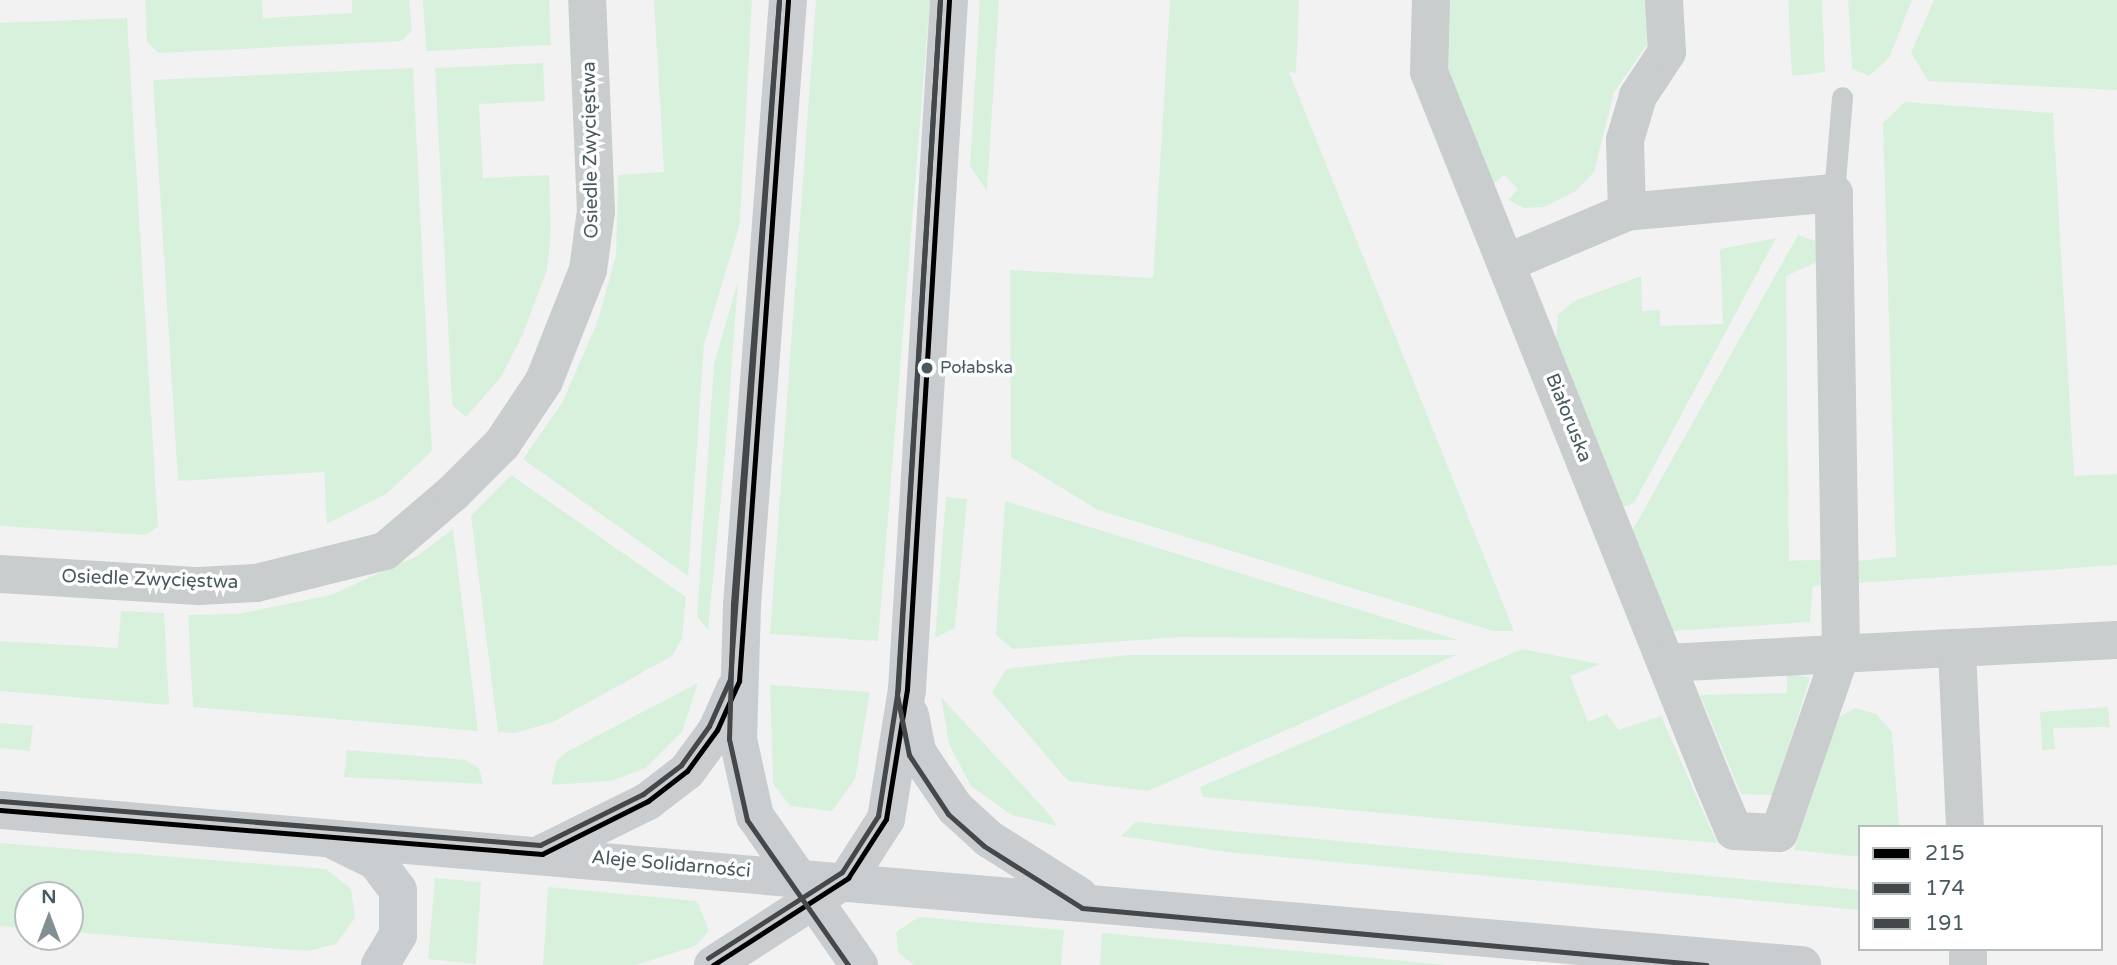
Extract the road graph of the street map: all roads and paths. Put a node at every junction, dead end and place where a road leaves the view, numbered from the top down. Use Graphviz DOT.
graph roads {
  1 [pos="587,0"];
  2 [pos="788,0"];
  3 [pos="949,0"];
  4 [pos="1432,0"];
  5 [pos="1664,0"];
  6 [pos="1842,97"];
  7 [pos="1834,193"];
  8 [pos="1627,212"];
  9 [pos="1506,262"];
  10 [pos="0,574"];
  11 [pos="2117,640"];
  12 [pos="1957,648"];
  13 [pos="1842,653"];
  14 [pos="1666,663"];
  15 [pos="739,681"];
  16 [pos="906,695"];
  17 [pos="0,810"];
  18 [pos="1965,825"];
  19 [pos="325,836"];
  20 [pos="542,854"];
  21 [pos="792,875"];
  22 [pos="848,878"];
  23 [pos="1084,899"];
  24 [pos="815,904"];
  25 [pos="380,965"];
  26 [pos="713,965"];
  27 [pos="859,965"];
  28 [pos="1802,965"];
  1 -- 10 [label="street, Osiedle Zwycięstwa"];
  2 -- 15 [label="street"];
  3 -- 16 [label="street"];
  4 -- 9 [label="street, Białoruska"];
  5 -- 8 [label="street"];
  6 -- 7 [label="lane"];
  7 -- 8 [label="street"];
  7 -- 13 [label="street"];
  8 -- 9 [label="street"];
  9 -- 14 [label="street, Białoruska"];
  11 -- 12 [label="street"];
  12 -- 13 [label="street"];
  12 -- 18 [label="street"];
  13 -- 14 [label="street"];
  13 -- 14 [label="street, Białoruska"];
  15 -- 20 [label="street"];
  15 -- 21 [label="street"];
  16 -- 22 [label="street"];
  16 -- 23 [label="street"];
  17 -- 19 [label="street, Aleje Solidarności"];
  19 -- 20 [label="street, Aleje Solidarności"];
  19 -- 25 [label="street"];
  20 -- 21 [label="street, Aleje Solidarności"];
  21 -- 22 [label="street, Aleje Solidarności"];
  21 -- 24 [label="street"];
  22 -- 23 [label="street, Aleje Solidarności"];
  22 -- 24 [label="street"];
  23 -- 28 [label="street, Aleje Solidarności"];
  24 -- 26 [label="street"];
  24 -- 27 [label="street"];
}
